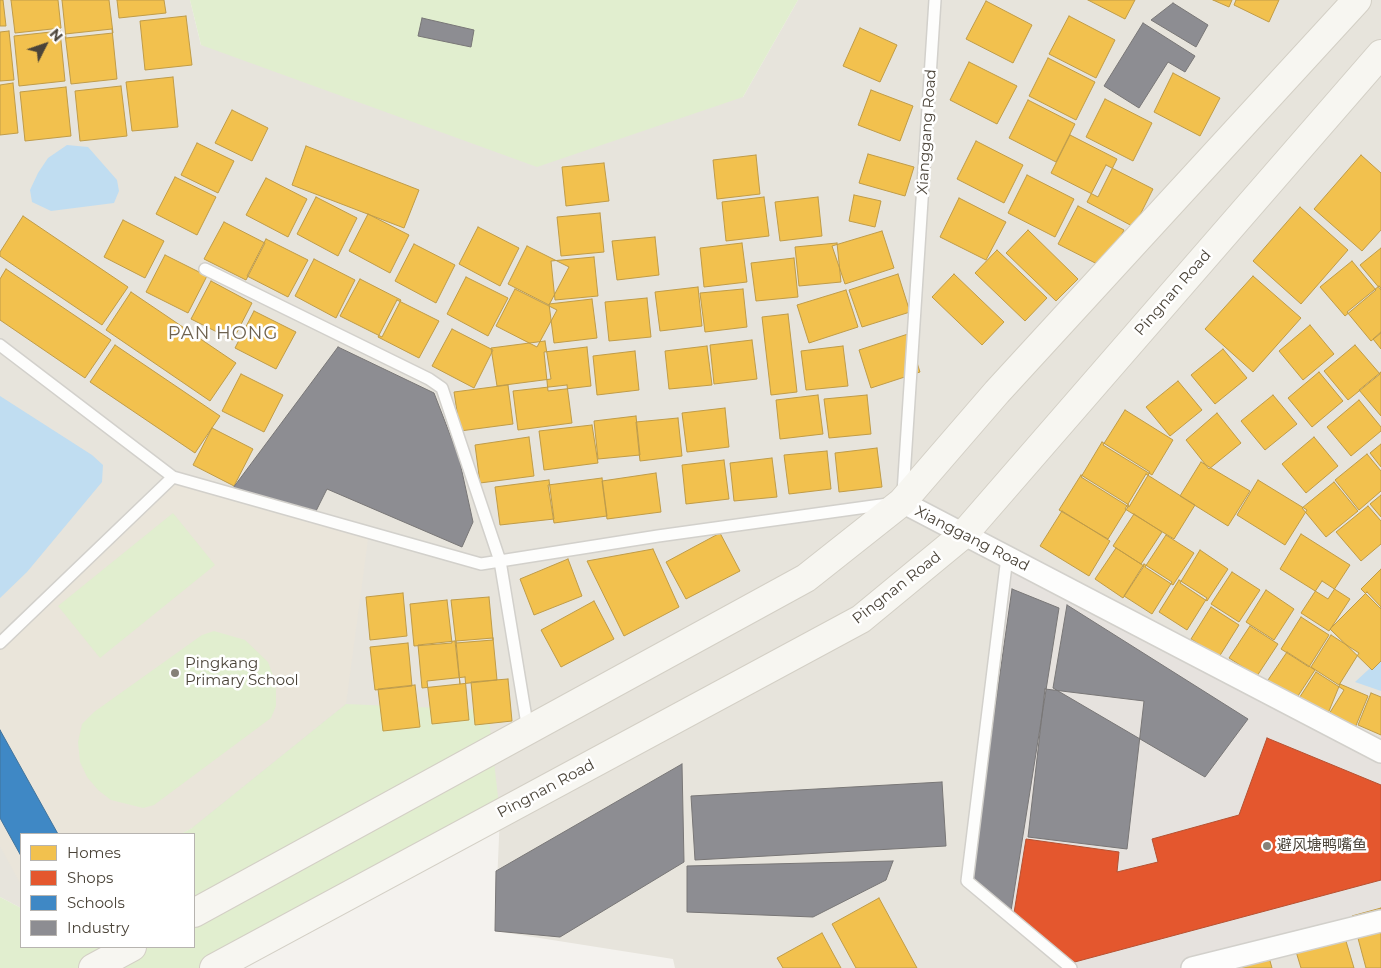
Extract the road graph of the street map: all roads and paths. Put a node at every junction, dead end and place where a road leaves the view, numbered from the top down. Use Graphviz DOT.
graph roads {
  1 [pos="935,0"];
  2 [pos="1357,0"];
  3 [pos="1381,54"];
  4 [pos="205,269"];
  5 [pos="0,345"];
  6 [pos="172,477"];
  7 [pos="902,502"];
  8 [pos="964,534"];
  9 [pos="1007,557"];
  10 [pos="500,561"];
  11 [pos="0,643"];
  12 [pos="528,730"];
  13 [pos="1381,752"];
  14 [pos="195,912"];
  15 [pos="1381,921"];
  16 [pos="130,948"];
  17 [pos="93,968"];
  18 [pos="214,968"];
  19 [pos="1071,968"];
  20 [pos="1192,968"];
  1 -- 7 [label="lane, Xianggang Road"];
  2 -- 7 [label="main road"];
  3 -- 8 [label="main road, Pingnan Road"];
  4 -- 10 [label="lane"];
  5 -- 6 [label="lane"];
  6 -- 10 [label="lane"];
  6 -- 11 [label="lane"];
  7 -- 8 [label="street, Xianggang Road"];
  7 -- 10 [label="lane"];
  7 -- 12 [label="main road"];
  8 -- 9 [label="street, Xianggang Road"];
  8 -- 18 [label="main road, Pingnan Road"];
  9 -- 13 [label="street, Xianggang Road"];
  9 -- 19 [label="lane"];
  10 -- 12 [label="lane"];
  12 -- 14 [label="main road"];
  15 -- 20 [label="street"];
  16 -- 17 [label="main road"];
}
